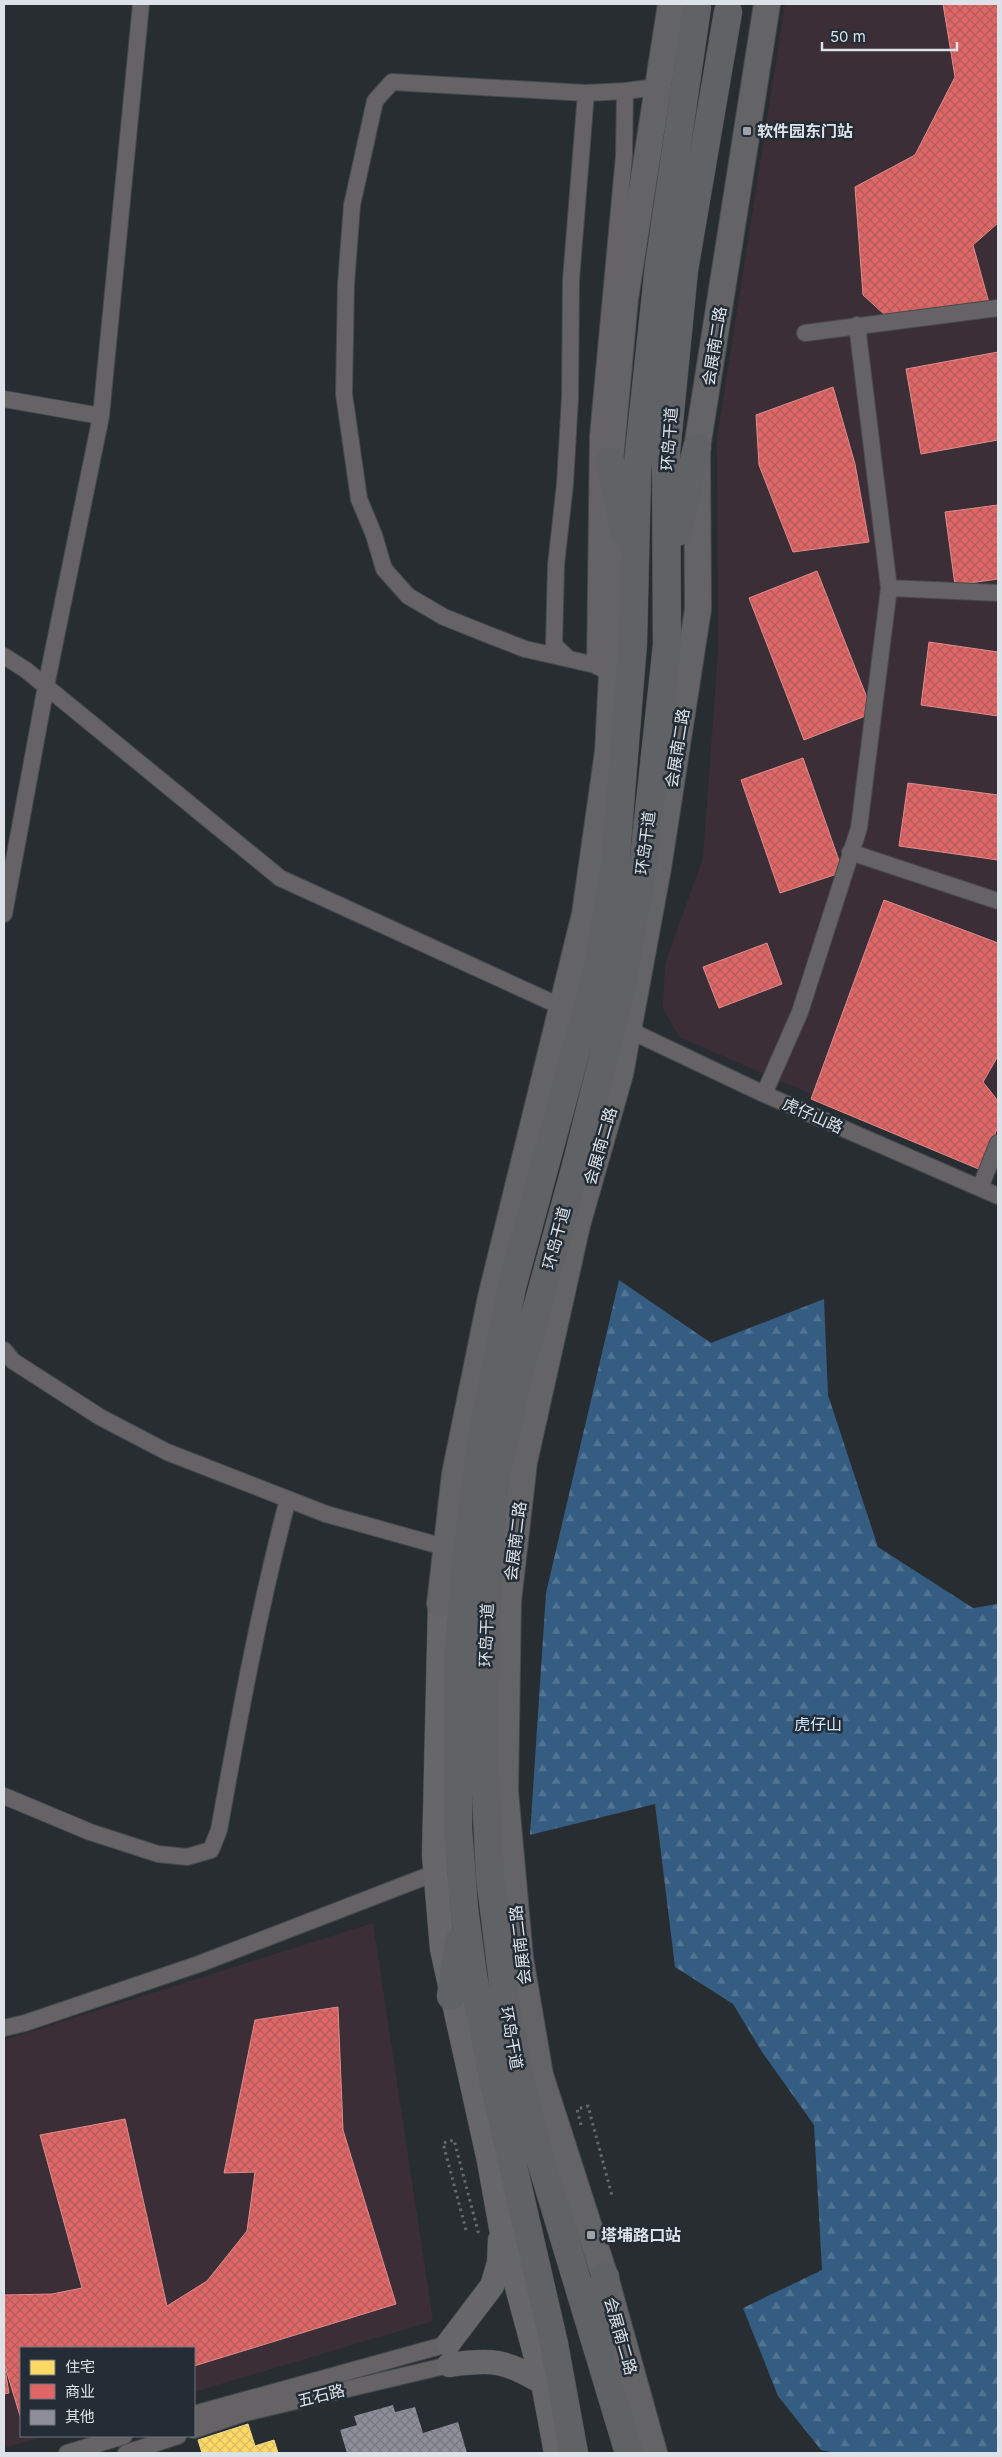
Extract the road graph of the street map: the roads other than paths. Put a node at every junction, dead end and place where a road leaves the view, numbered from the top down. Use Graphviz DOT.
graph roads {
  1 [pos="141,4"];
  2 [pos="767,4"];
  3 [pos="684,5"];
  4 [pos="728,12"];
  5 [pos="657,87"];
  6 [pos="625,91"];
  7 [pos="586,94"];
  8 [pos="998,308"];
  9 [pos="857,324"];
  10 [pos="806,333"];
  11 [pos="4,399"];
  12 [pos="101,416"];
  13 [pos="697,448"];
  14 [pos="610,460"];
  15 [pos="666,577"];
  16 [pos="635,581"];
  17 [pos="889,588"];
  18 [pos="998,593"];
  19 [pos="4,656"];
  20 [pos="569,659"];
  21 [pos="604,670"];
  22 [pos="46,686"];
  23 [pos="850,852"];
  24 [pos="998,901"];
  25 [pos="4,914"];
  26 [pos="562,1007"];
  27 [pos="629,1030"];
  28 [pos="764,1094"];
  29 [pos="998,1143"];
  30 [pos="980,1188"];
  31 [pos="998,1196"];
  32 [pos="4,1350"];
  33 [pos="288,1499"];
  34 [pos="457,1550"];
  35 [pos="440,1604"];
  36 [pos="4,1796"];
  37 [pos="435,1873"];
  38 [pos="464,1908"];
  39 [pos="451,1996"];
  40 [pos="4,2028"];
  41 [pos="490,2231"];
  42 [pos="605,2277"];
  43 [pos="449,2354"];
  44 [pos="603,2362"];
  45 [pos="543,2383"];
  46 [pos="195,2414"];
  47 [pos="195,2430"];
  48 [pos="121,2437"];
  49 [pos="175,2437"];
  50 [pos="67,2453"];
  51 [pos="126,2453"];
  52 [pos="556,2453"];
  53 [pos="574,2453"];
  54 [pos="629,2453"];
  55 [pos="654,2453"];
  1 -- 12 [label="street"];
  2 -- 13 [label="main road, 会展南二路"];
  3 -- 5 [label="main road"];
  3 -- 16 [label="highway, 环岛干道"];
  4 -- 15 [label="highway, 环岛干道"];
  5 -- 6 [label="street"];
  5 -- 14 [label="main road"];
  6 -- 7 [label="street"];
  6 -- 21 [label="street"];
  7 -- 20 [label="street"];
  7 -- 20 [label="street"];
  8 -- 9 [label="street"];
  9 -- 10 [label="street"];
  9 -- 17 [label="street"];
  11 -- 12 [label="street"];
  12 -- 22 [label="street"];
  13 -- 15 [label="highway"];
  13 -- 27 [label="main road, 会展南二路"];
  14 -- 16 [label="highway"];
  14 -- 21 [label="main road"];
  15 -- 44 [label="highway, 环岛干道"];
  16 -- 34 [label="highway, 环岛干道"];
  17 -- 18 [label="street"];
  17 -- 23 [label="street"];
  19 -- 22 [label="street"];
  20 -- 21 [label="street"];
  21 -- 26 [label="main road"];
  22 -- 25 [label="street"];
  22 -- 26 [label="street"];
  23 -- 24 [label="street"];
  23 -- 28 [label="street"];
  26 -- 34 [label="main road"];
  27 -- 28 [label="street, 虎仔山路"];
  27 -- 42 [label="main road, 会展南二路"];
  28 -- 30 [label="street, 虎仔山路"];
  29 -- 30 [label="street"];
  30 -- 31 [label="street, 虎仔山路"];
  32 -- 33 [label="street"];
  33 -- 34 [label="street"];
  33 -- 36 [label="street"];
  34 -- 35 [label="main road"];
  34 -- 38 [label="highway, 环岛干道"];
  35 -- 37 [label="main road"];
  37 -- 39 [label="main road"];
  37 -- 40 [label="street"];
  38 -- 39 [label="highway"];
  38 -- 53 [label="highway, 环岛干道"];
  39 -- 41 [label="main road"];
  41 -- 43 [label="main road"];
  41 -- 45 [label="main road"];
  42 -- 44 [label="highway"];
  42 -- 55 [label="main road, 会展南二路"];
  43 -- 45 [label="main road"];
  43 -- 46 [label="street, 五石路"];
  43 -- 47 [label="street, 五石路"];
  44 -- 54 [label="highway, 环岛干道"];
  45 -- 52 [label="main road"];
  48 -- 50 [label="street"];
  49 -- 51 [label="street"];
}
